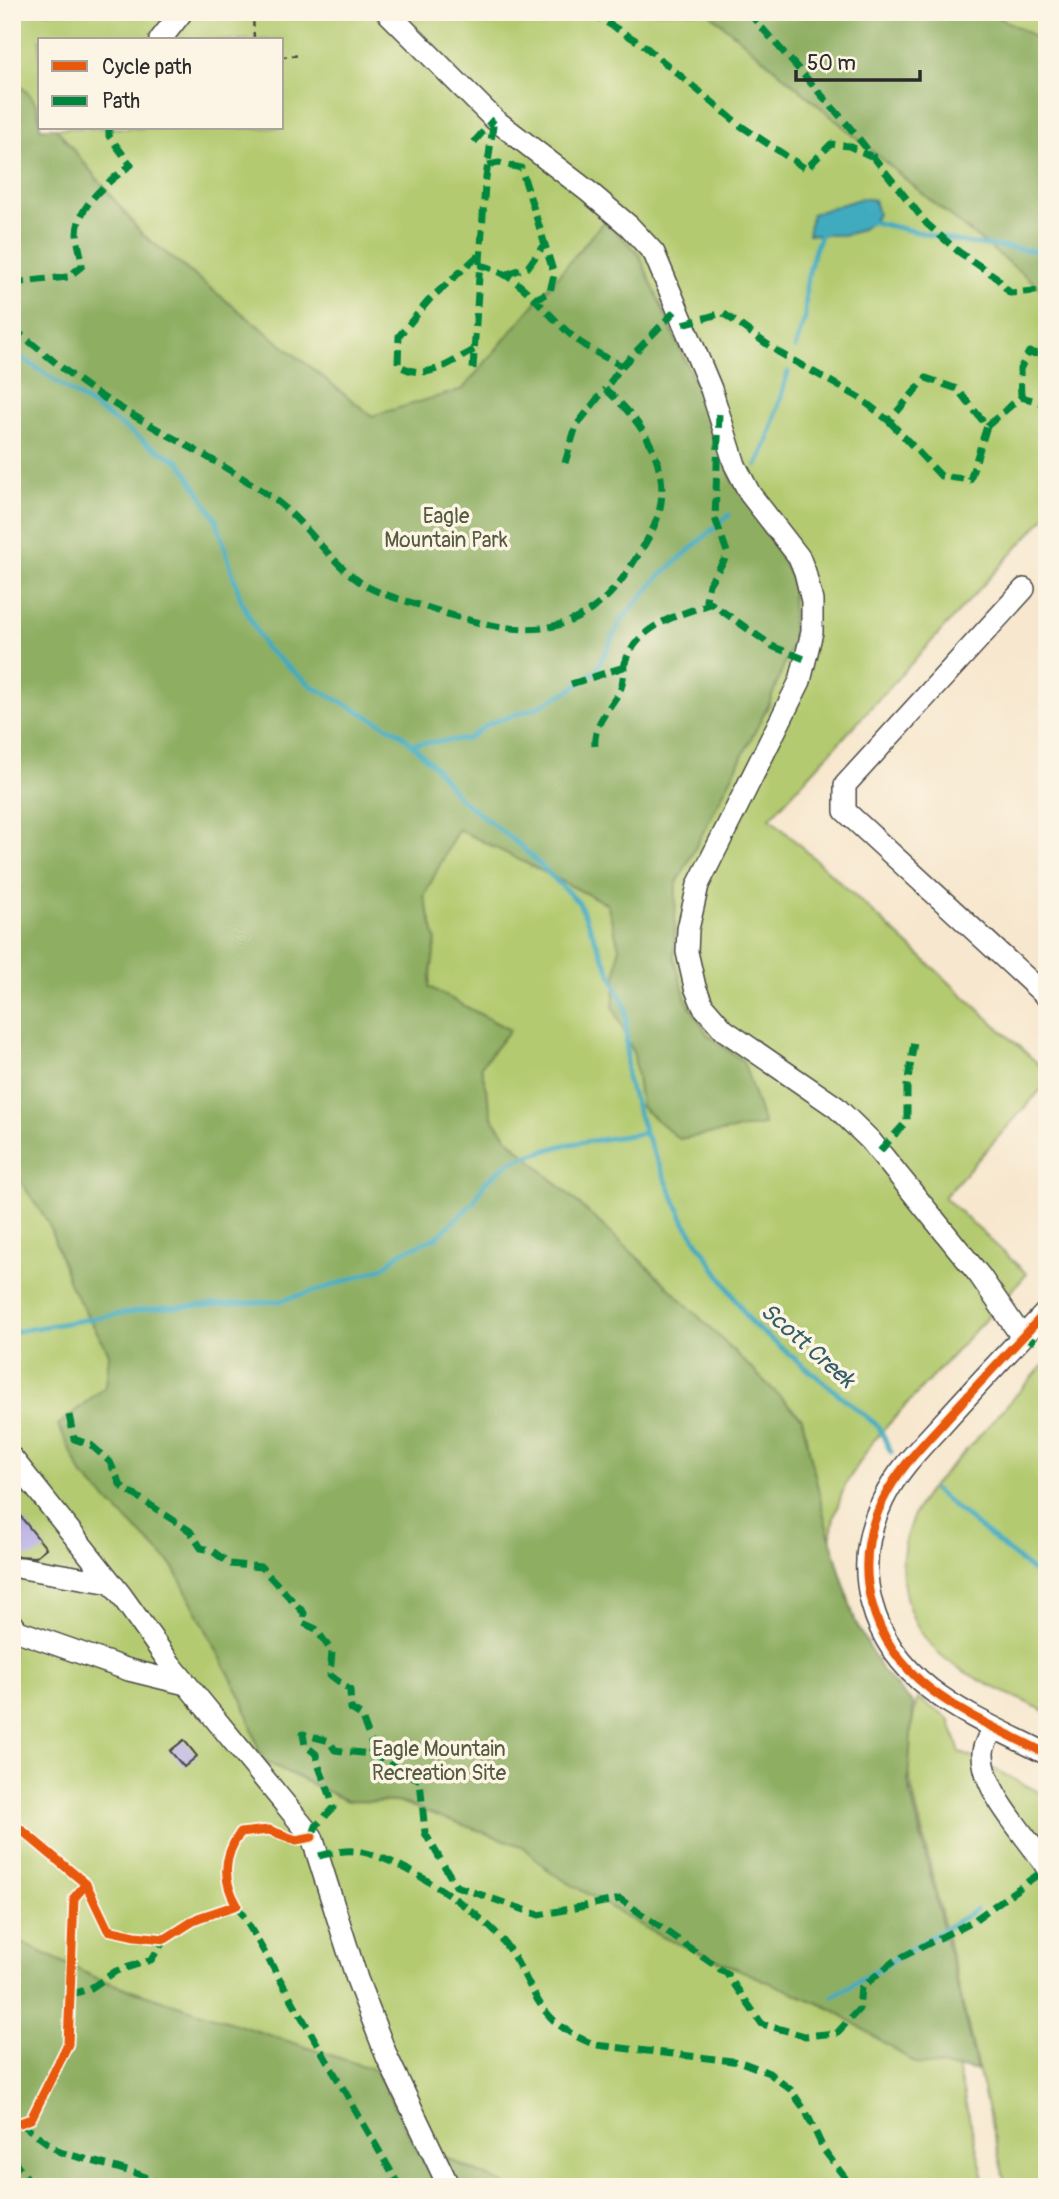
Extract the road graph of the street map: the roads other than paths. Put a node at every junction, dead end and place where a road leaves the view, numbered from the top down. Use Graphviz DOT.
graph roads {
  1 [pos="182,12"];
  2 [pos="387,12"];
  3 [pos="162,38"];
  4 [pos="1024,589"];
  5 [pos="1025,977"];
  6 [pos="1047,980"];
  7 [pos="1047,997"];
  8 [pos="1047,1311"];
  9 [pos="1022,1337"];
  10 [pos="12,1458"];
  11 [pos="22,1567"];
  12 [pos="111,1583"];
  13 [pos="12,1623"];
  14 [pos="186,1684"];
  15 [pos="993,1728"];
  16 [pos="1047,1754"];
  17 [pos="1047,1868"];
  18 [pos="449,2187"];
  1 -- 3 [label="street"];
  2 -- 9 [label="street"];
  4 -- 5 [label="street"];
  5 -- 6 [label="street"];
  5 -- 7 [label="street"];
  8 -- 9 [label="street"];
  9 -- 15 [label="street"];
  10 -- 12 [label="street"];
  11 -- 12 [label="street"];
  12 -- 14 [label="street"];
  13 -- 14 [label="street"];
  14 -- 18 [label="street"];
  15 -- 16 [label="street"];
  15 -- 17 [label="street"];
}
